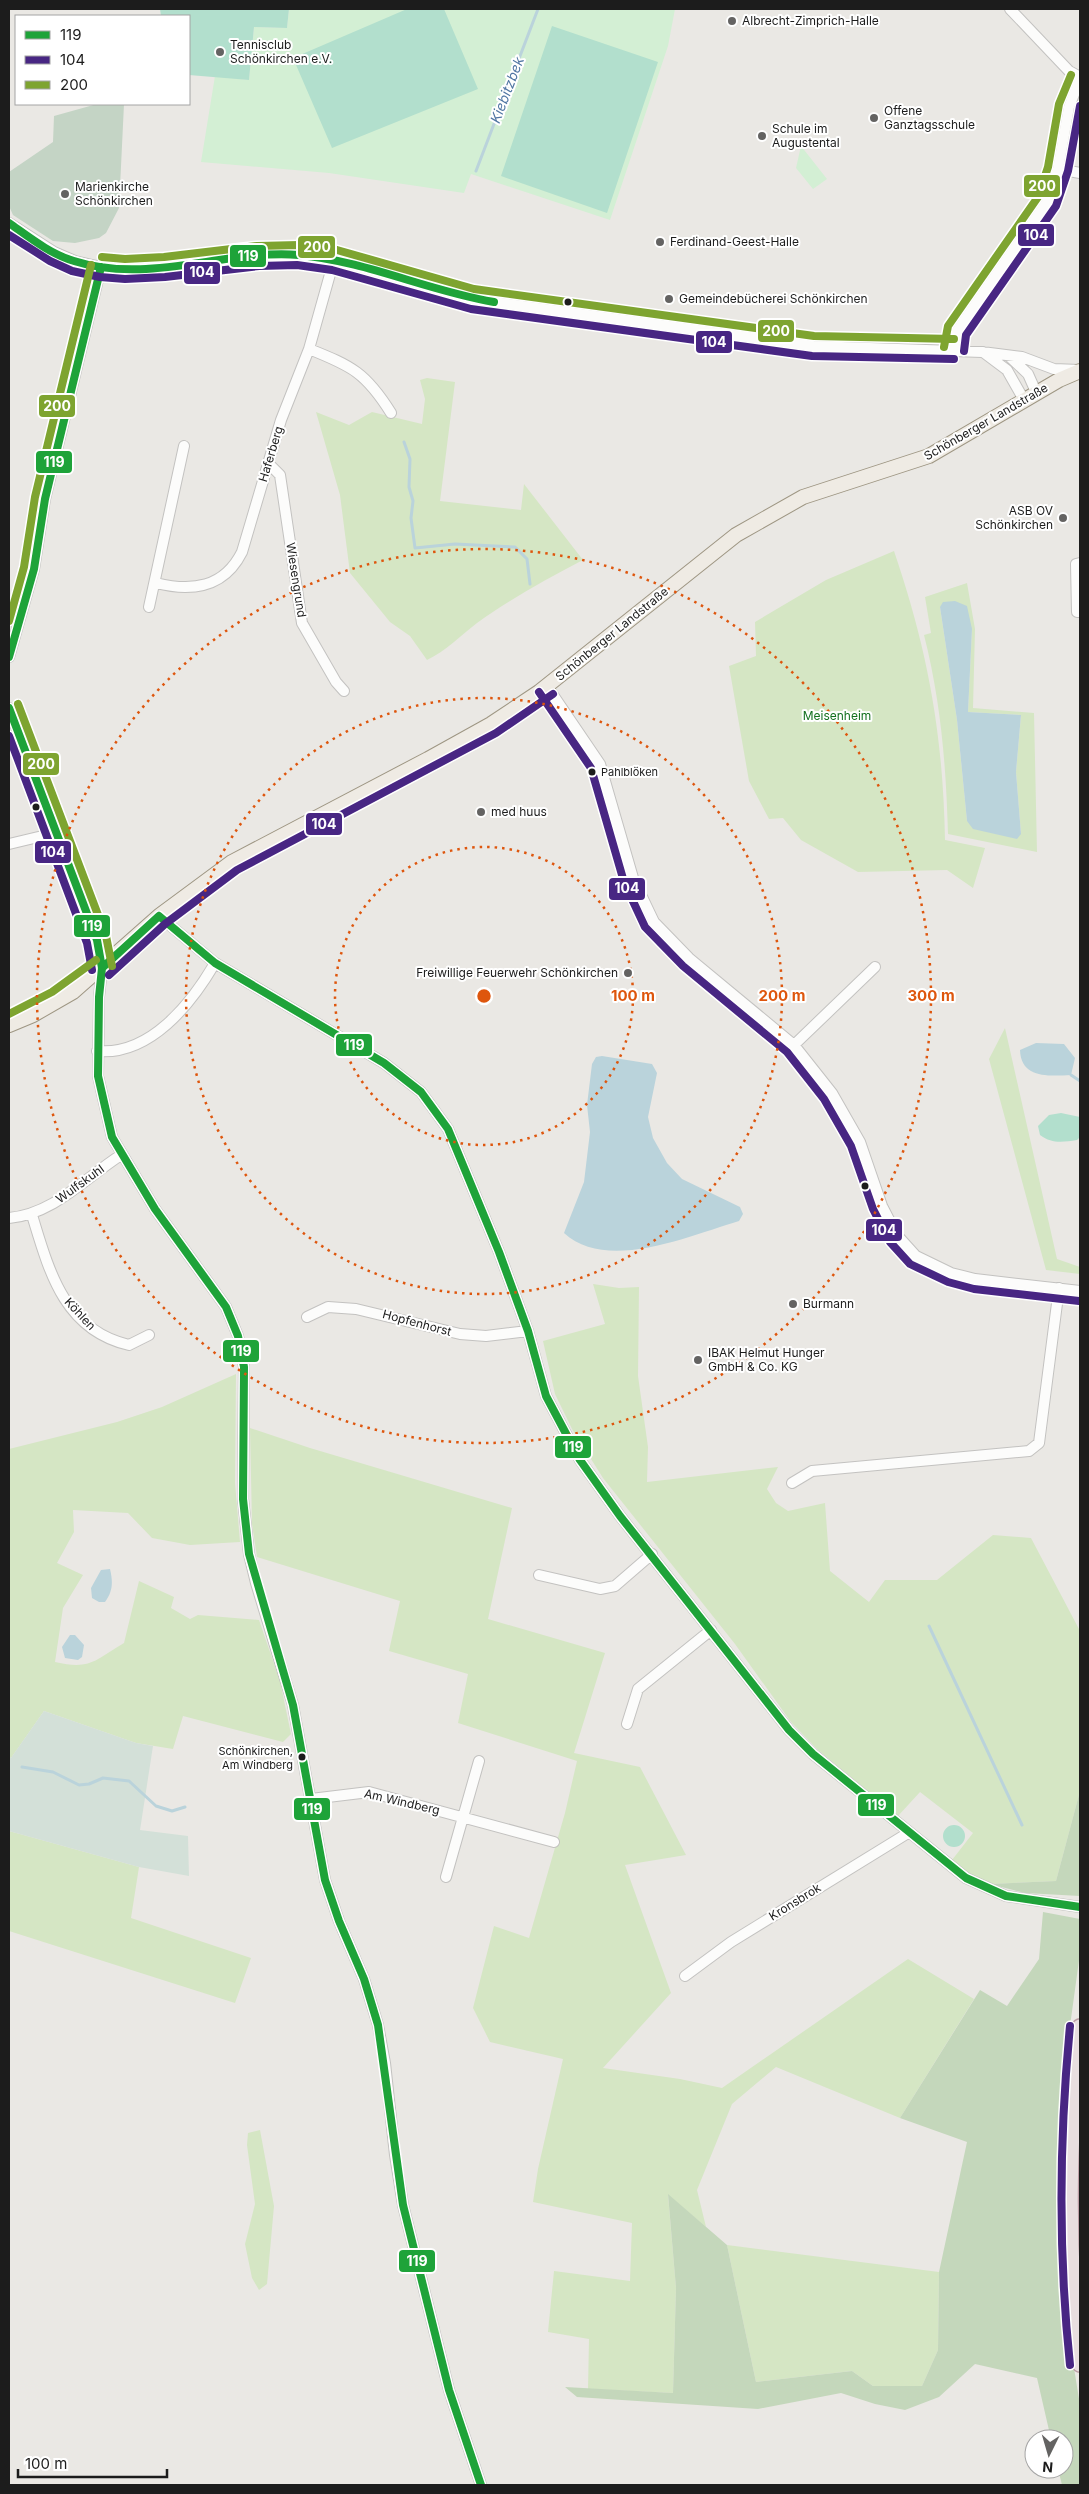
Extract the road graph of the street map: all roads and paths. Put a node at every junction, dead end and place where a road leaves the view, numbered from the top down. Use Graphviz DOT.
graph roads {
  1 [pos="1010,9"];
  2 [pos="1080,78"];
  3 [pos="1058,169"];
  4 [pos="1080,173"];
  5 [pos="9,223"];
  6 [pos="334,260"];
  7 [pos="101,266"];
  8 [pos="309,349"];
  9 [pos="954,349"];
  10 [pos="982,352"];
  11 [pos="1007,354"];
  12 [pos="1080,370"];
  13 [pos="1036,392"];
  14 [pos="1024,400"];
  15 [pos="391,413"];
  16 [pos="184,446"];
  17 [pos="268,463"];
  18 [pos="1080,563"];
  19 [pos="156,583"];
  20 [pos="149,607"];
  21 [pos="1080,612"];
  22 [pos="9,657"];
  23 [pos="547,686"];
  24 [pos="344,691"];
  25 [pos="9,708"];
  26 [pos="55,832"];
  27 [pos="9,844"];
  28 [pos="159,916"];
  29 [pos="215,963"];
  30 [pos="875,967"];
  31 [pos="102,968"];
  32 [pos="9,1026"];
  33 [pos="794,1045"];
  34 [pos="97,1051"];
  35 [pos="122,1155"];
  36 [pos="32,1214"];
  37 [pos="9,1218"];
  38 [pos="1058,1288"];
  39 [pos="1080,1291"];
  40 [pos="307,1317"];
  41 [pos="528,1332"];
  42 [pos="149,1335"];
  43 [pos="792,1483"];
  44 [pos="652,1554"];
  45 [pos="539,1575"];
  46 [pos="711,1630"];
  47 [pos="627,1724"];
  48 [pos="479,1761"];
  49 [pos="311,1799"];
  50 [pos="463,1817"];
  51 [pos="908,1833"];
  52 [pos="554,1842"];
  53 [pos="446,1877"];
  54 [pos="1080,1907"];
  55 [pos="685,1976"];
  56 [pos="1080,2027"];
  57 [pos="1080,2364"];
  58 [pos="482,2485"];
  1 -- 2 [label="street"];
  2 -- 3 [label="street"];
  3 -- 4 [label="street"];
  3 -- 9 [label="street"];
  5 -- 7 [label="street"];
  6 -- 7 [label="street"];
  6 -- 8 [label="street, Haferberg"];
  6 -- 9 [label="street"];
  7 -- 22 [label="street"];
  8 -- 15 [label="street"];
  8 -- 17 [label="street, Haferberg"];
  9 -- 10 [label="street"];
  10 -- 11 [label="street"];
  10 -- 14 [label="street"];
  11 -- 12 [label="street"];
  11 -- 13 [label="street"];
  12 -- 13 [label="main road, Schönberger Landstraße"];
  13 -- 14 [label="main road, Schönberger Landstraße"];
  14 -- 23 [label="main road, Schönberger Landstraße"];
  16 -- 19 [label="street"];
  17 -- 19 [label="street, Haferberg"];
  17 -- 24 [label="street, Wiesengrund"];
  18 -- 21 [label="street"];
  19 -- 20 [label="street"];
  23 -- 28 [label="main road, Schönberger Landstraße"];
  23 -- 33 [label="street"];
  25 -- 26 [label="street"];
  26 -- 27 [label="street"];
  26 -- 31 [label="street"];
  28 -- 29 [label="street"];
  28 -- 31 [label="main road, Schönberger Landstraße"];
  29 -- 34 [label="street"];
  29 -- 41 [label="street"];
  30 -- 33 [label="street"];
  31 -- 32 [label="main road, Schönberger Landstraße"];
  31 -- 34 [label="street"];
  33 -- 38 [label="street"];
  34 -- 35 [label="street"];
  35 -- 36 [label="street, Wulfskuhl"];
  35 -- 49 [label="street"];
  36 -- 37 [label="street, Wulfskuhl"];
  36 -- 42 [label="street, Köhlen"];
  38 -- 39 [label="street"];
  38 -- 43 [label="street"];
  40 -- 41 [label="street, Hopfenhorst"];
  41 -- 44 [label="street"];
  44 -- 45 [label="street"];
  44 -- 46 [label="street"];
  46 -- 47 [label="street"];
  46 -- 51 [label="street"];
  48 -- 50 [label="street"];
  49 -- 50 [label="street, Am Windberg"];
  49 -- 58 [label="street"];
  50 -- 52 [label="street, Am Windberg"];
  50 -- 53 [label="street"];
  51 -- 54 [label="street"];
  51 -- 55 [label="street, Kronsbrok"];
  56 -- 57 [label="highway"];
}
